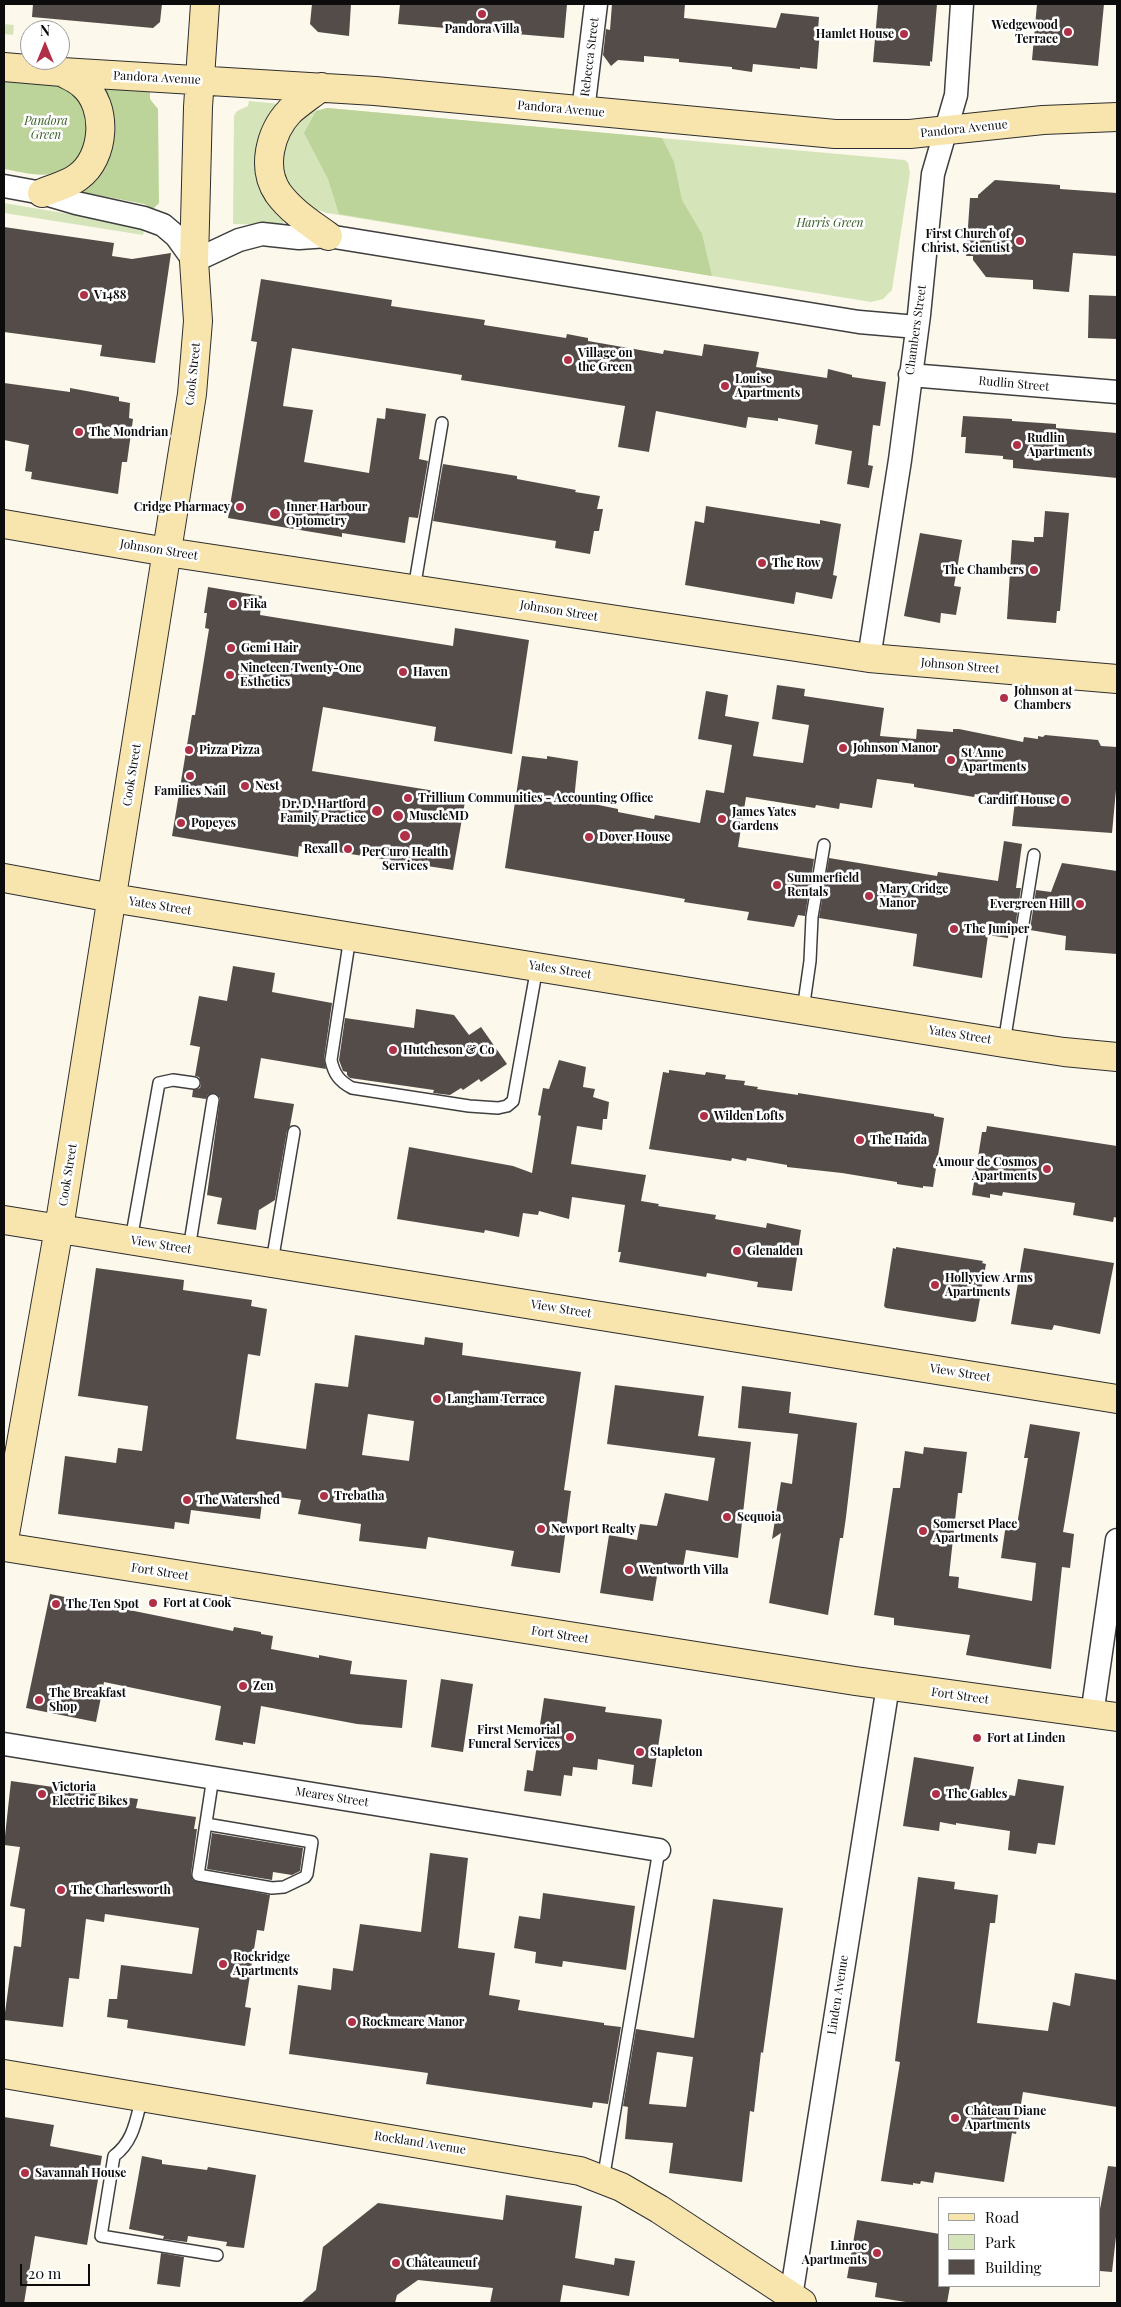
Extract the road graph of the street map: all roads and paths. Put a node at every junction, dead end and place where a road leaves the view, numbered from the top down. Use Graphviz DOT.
graph roads {
  1 [pos="205,4"];
  2 [pos="596,4"];
  3 [pos="962,4"];
  4 [pos="4,67"];
  5 [pos="62,72"];
  6 [pos="200,80"];
  7 [pos="321,87"];
  8 [pos="583,111"];
  9 [pos="1117,117"];
  10 [pos="945,131"];
  11 [pos="4,186"];
  12 [pos="42,193"];
  13 [pos="328,236"];
  14 [pos="194,261"];
  15 [pos="917,327"];
  16 [pos="910,375"];
  17 [pos="1117,392"];
  18 [pos="442,423"];
  19 [pos="4,524"];
  20 [pos="167,552"];
  21 [pos="414,589"];
  22 [pos="868,658"];
  23 [pos="1117,679"];
  24 [pos="824,846"];
  25 [pos="1034,855"];
  26 [pos="4,878"];
  27 [pos="112,898"];
  28 [pos="350,936"];
  29 [pos="537,967"];
  30 [pos="803,1010"];
  31 [pos="1004,1042"];
  32 [pos="1117,1057"];
  33 [pos="194,1082"];
  34 [pos="213,1100"];
  35 [pos="294,1132"];
  36 [pos="4,1220"];
  37 [pos="59,1228"];
  38 [pos="131,1240"];
  39 [pos="189,1249"];
  40 [pos="272,1262"];
  41 [pos="1117,1399"];
  42 [pos="4,1540"];
  43 [pos="1117,1540"];
  44 [pos="4,1547"];
  45 [pos="888,1686"];
  46 [pos="1104,1716"];
  47 [pos="4,1744"];
  48 [pos="213,1777"];
  49 [pos="206,1824"];
  50 [pos="659,1850"];
  51 [pos="4,2074"];
  52 [pos="142,2097"];
  53 [pos="603,2180"];
  54 [pos="217,2255"];
  55 [pos="794,2301"];
  1 -- 6 [label="main road, Cook Street"];
  2 -- 8 [label="street, Rebecca Street"];
  3 -- 10 [label="street, Chambers Street"];
  4 -- 5 [label="main road, Pandora Avenue"];
  5 -- 6 [label="main road, Pandora Avenue"];
  5 -- 12 [label="main road"];
  6 -- 7 [label="main road, Pandora Avenue"];
  6 -- 14 [label="main road, Cook Street"];
  7 -- 8 [label="main road, Pandora Avenue"];
  7 -- 13 [label="main road"];
  8 -- 10 [label="main road, Pandora Avenue"];
  9 -- 10 [label="main road, Pandora Avenue"];
  10 -- 15 [label="street, Chambers Street"];
  11 -- 12 [label="street"];
  12 -- 14 [label="street"];
  13 -- 14 [label="street"];
  13 -- 15 [label="street"];
  14 -- 20 [label="main road, Cook Street"];
  15 -- 16 [label="street, Chambers Street"];
  16 -- 17 [label="street, Rudlin Street"];
  16 -- 22 [label="street, Chambers Street"];
  18 -- 21 [label="lane"];
  19 -- 20 [label="main road, Johnson Street"];
  20 -- 21 [label="main road, Johnson Street"];
  20 -- 27 [label="main road, Cook Street"];
  21 -- 22 [label="main road, Johnson Street"];
  22 -- 23 [label="main road, Johnson Street"];
  24 -- 30 [label="lane"];
  25 -- 31 [label="lane"];
  26 -- 27 [label="main road, Yates Street"];
  27 -- 28 [label="main road, Yates Street"];
  27 -- 37 [label="main road, Cook Street"];
  28 -- 29 [label="main road, Yates Street"];
  28 -- 29 [label="lane"];
  29 -- 30 [label="main road, Yates Street"];
  30 -- 31 [label="main road, Yates Street"];
  31 -- 32 [label="main road, Yates Street"];
  33 -- 38 [label="lane"];
  34 -- 39 [label="lane"];
  35 -- 40 [label="lane"];
  36 -- 37 [label="main road, View Street"];
  37 -- 38 [label="main road, View Street"];
  37 -- 42 [label="main road, Cook Street"];
  38 -- 39 [label="main road, View Street"];
  39 -- 40 [label="main road, View Street"];
  40 -- 41 [label="main road, View Street"];
  43 -- 46 [label="street"];
  44 -- 45 [label="main road, Fort Street"];
  45 -- 46 [label="main road, Fort Street"];
  45 -- 55 [label="street, Linden Avenue"];
  47 -- 48 [label="street, Meares Street"];
  48 -- 49 [label="lane"];
  48 -- 50 [label="street, Meares Street"];
  49 -- 49 [label="lane"];
  50 -- 53 [label="lane"];
  51 -- 52 [label="main road, Rockland Avenue"];
  52 -- 53 [label="main road, Rockland Avenue"];
  52 -- 54 [label="lane"];
  53 -- 55 [label="main road, Rockland Avenue"];
}
